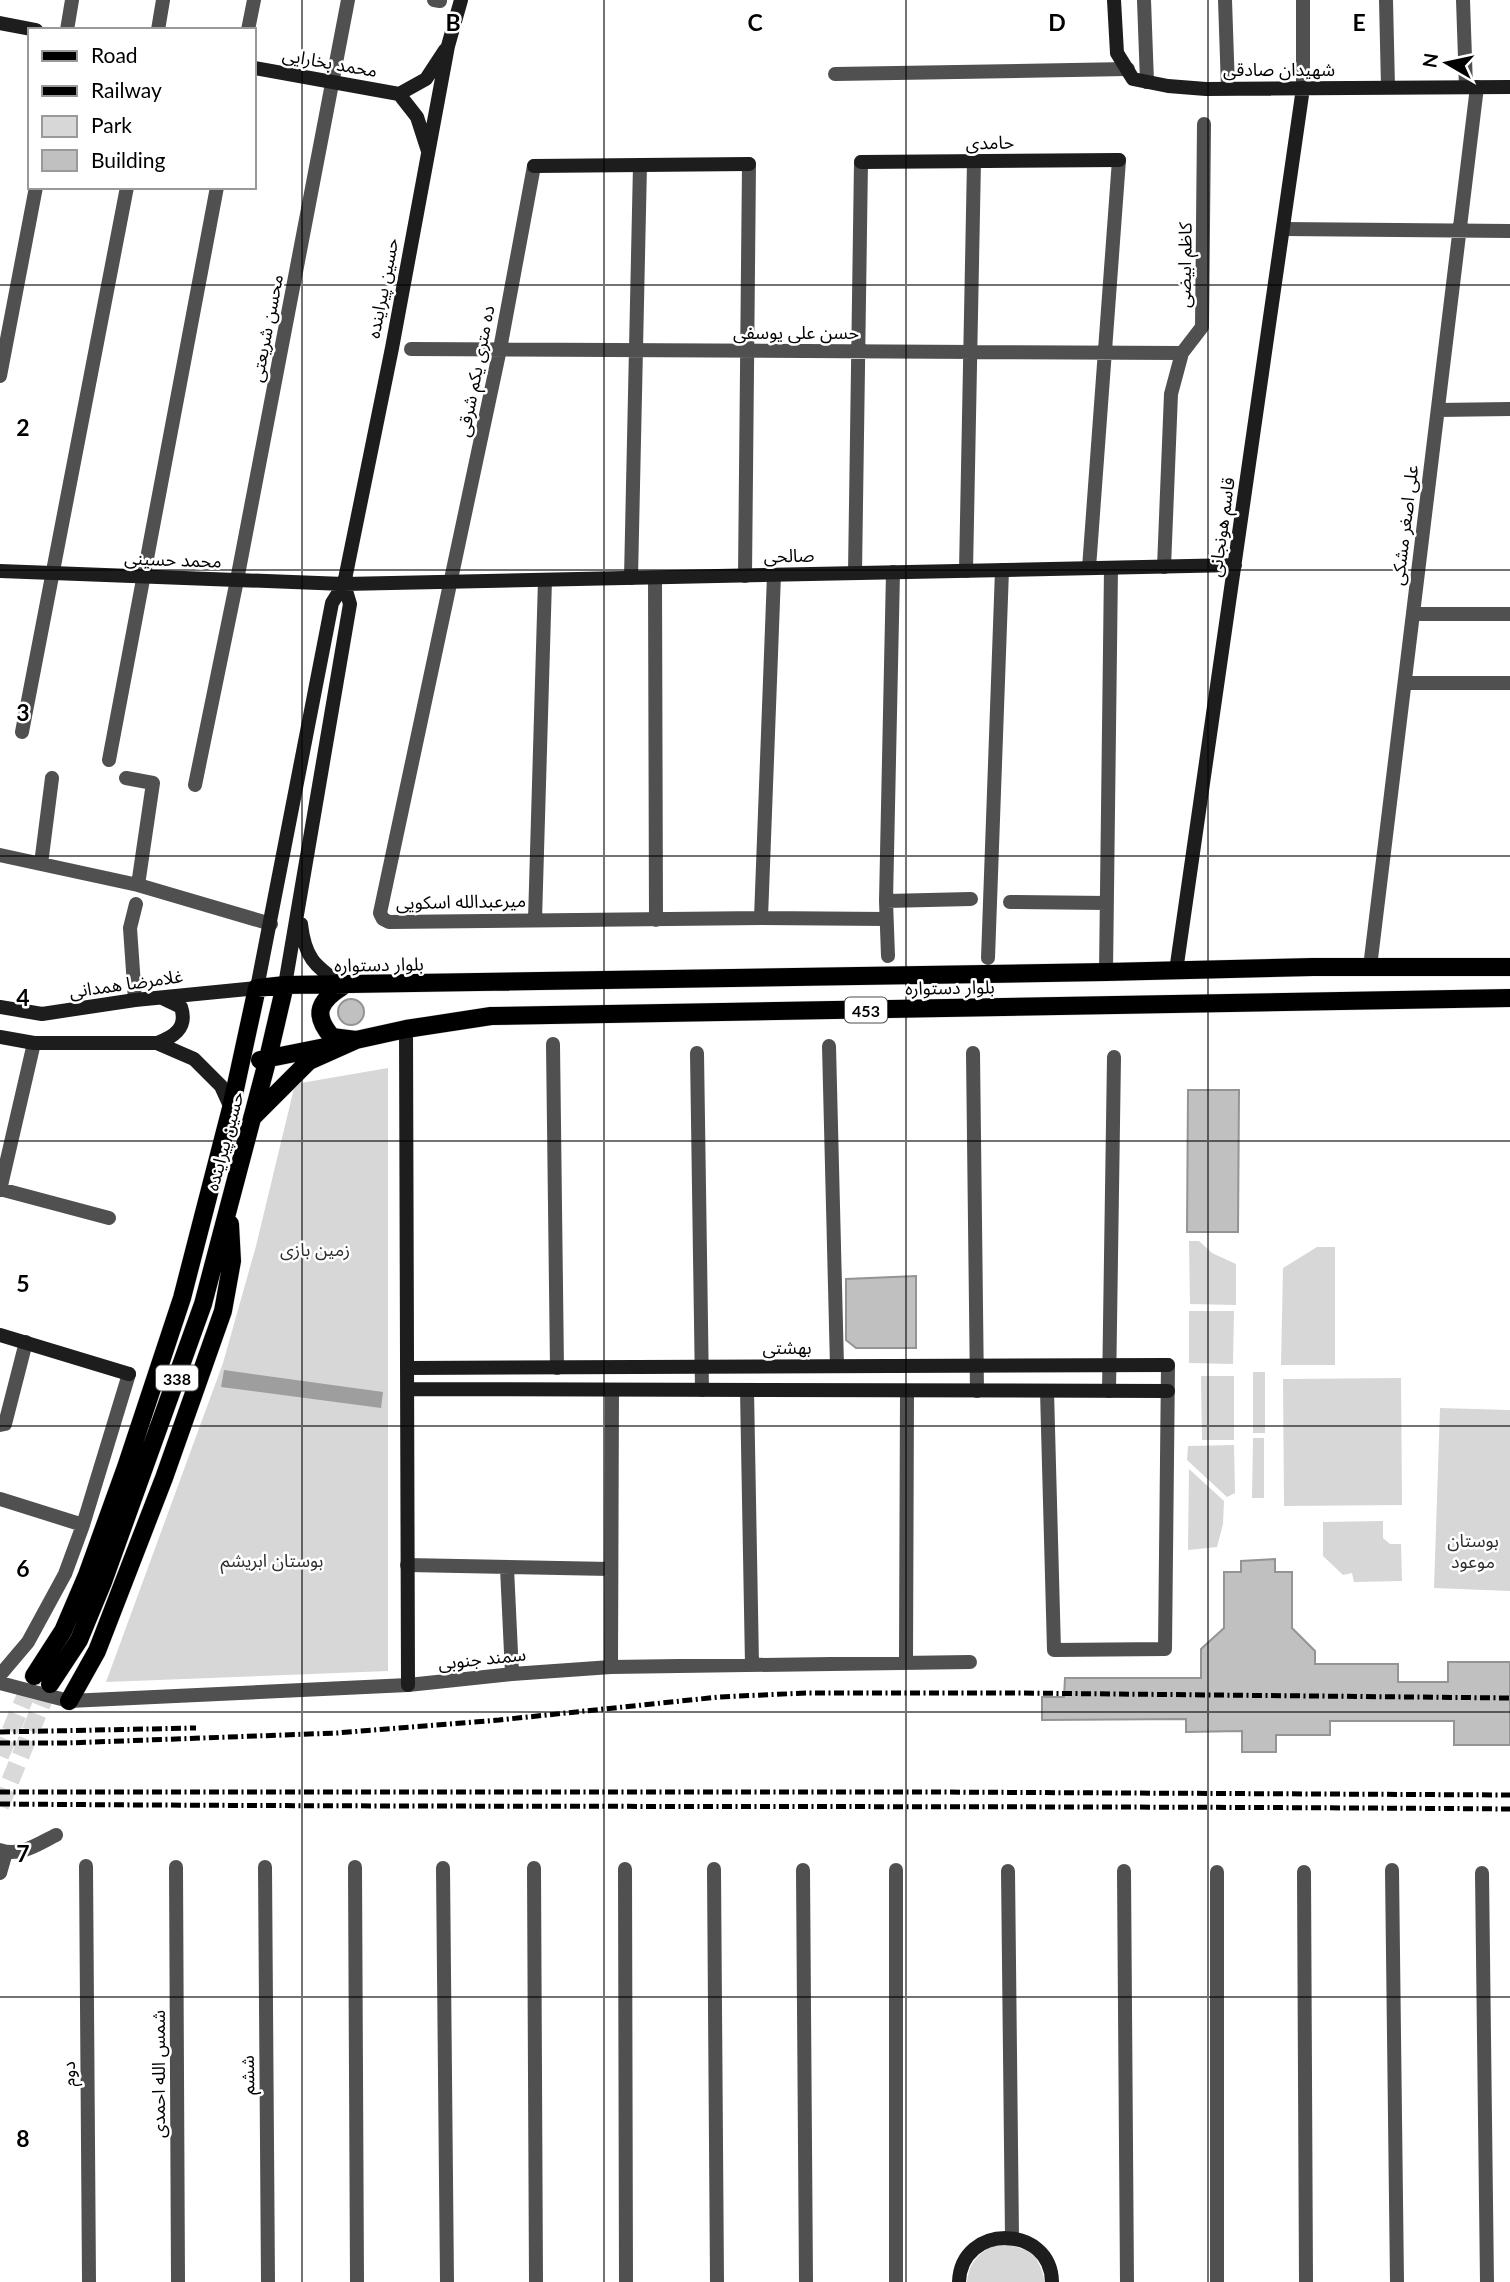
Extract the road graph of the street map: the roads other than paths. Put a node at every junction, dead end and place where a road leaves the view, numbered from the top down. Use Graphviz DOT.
graph roads {
  1 [pos="72,0"];
  2 [pos="163,0"];
  3 [pos="254,0"];
  4 [pos="348,0"];
  5 [pos="434,0"];
  6 [pos="461,0"];
  7 [pos="1114,0"];
  8 [pos="1144,0"];
  9 [pos="1225,0"];
  10 [pos="1303,0"];
  11 [pos="1386,0"];
  12 [pos="1463,0"];
  13 [pos="440,1"];
  14 [pos="0,23"];
  15 [pos="28,28"];
  16 [pos="66,28"];
  17 [pos="158,28"];
  18 [pos="248,28"];
  19 [pos="448,46"];
  20 [pos="256,68"];
  21 [pos="1128,69"];
  22 [pos="835,74"];
  23 [pos="332,82"];
  24 [pos="1147,82"];
  25 [pos="1388,87"];
  26 [pos="1471,87"];
  27 [pos="1510,87"];
  28 [pos="1303,88"];
  29 [pos="1228,89"];
  30 [pos="399,94"];
  31 [pos="1204,124"];
  32 [pos="429,155"];
  33 [pos="974,161"];
  34 [pos="640,165"];
  35 [pos="36,189"];
  36 [pos="127,189"];
  37 [pos="217,189"];
  38 [pos="1283,229"];
  39 [pos="1459,231"];
  40 [pos="1510,231"];
  41 [pos="411,349"];
  42 [pos="499,349"];
  43 [pos="635,350"];
  44 [pos="747,351"];
  45 [pos="858,351"];
  46 [pos="970,352"];
  47 [pos="1104,353"];
  48 [pos="1182,353"];
  49 [pos="0,376"];
  50 [pos="1510,409"];
  51 [pos="1438,410"];
  52 [pos="1234,565"];
  53 [pos="1164,567"];
  54 [pos="1089,568"];
  55 [pos="1111,568"];
  56 [pos="1002,570"];
  57 [pos="0,571"];
  58 [pos="966,571"];
  59 [pos="893,572"];
  60 [pos="51,573"];
  61 [pos="855,573"];
  62 [pos="774,575"];
  63 [pos="745,576"];
  64 [pos="142,577"];
  65 [pos="631,578"];
  66 [pos="655,578"];
  67 [pos="237,580"];
  68 [pos="545,580"];
  69 [pos="451,582"];
  70 [pos="344,584"];
  71 [pos="1413,614"];
  72 [pos="1510,614"];
  73 [pos="1405,683"];
  74 [pos="1509,683"];
  75 [pos="22,732"];
  76 [pos="109,760"];
  77 [pos="51,778"];
  78 [pos="126,778"];
  79 [pos="195,785"];
  80 [pos="0,855"];
  81 [pos="41,864"];
  82 [pos="138,885"];
  83 [pos="971,900"];
  84 [pos="886,901"];
  85 [pos="1010,902"];
  86 [pos="136,904"];
  87 [pos="300,904"];
  88 [pos="1107,904"];
  89 [pos="761,918"];
  90 [pos="886,919"];
  91 [pos="535,920"];
  92 [pos="656,920"];
  93 [pos="271,924"];
  94 [pos="888,956"];
  95 [pos="988,958"];
  96 [pos="1370,967"];
  97 [pos="1510,967"];
  98 [pos="1176,971"];
  99 [pos="1106,972"];
  100 [pos="285,985"];
  101 [pos="343,986"];
  102 [pos="257,988"];
  103 [pos="160,997"];
  104 [pos="1510,998"];
  105 [pos="135,1000"];
  106 [pos="0,1007"];
  107 [pos="406,1029"];
  108 [pos="0,1037"];
  109 [pos="356,1041"];
  110 [pos="34,1043"];
  111 [pos="157,1043"];
  112 [pos="552,1044"];
  113 [pos="829,1046"];
  114 [pos="697,1053"];
  115 [pos="973,1053"];
  116 [pos="1114,1057"];
  117 [pos="268,1058"];
  118 [pos="241,1062"];
  119 [pos="231,1108"];
  120 [pos="251,1118"];
  121 [pos="0,1190"];
  122 [pos="229,1207"];
  123 [pos="109,1218"];
  124 [pos="0,1335"];
  125 [pos="26,1342"];
  126 [pos="1108,1365"];
  127 [pos="837,1366"];
  128 [pos="975,1366"];
  129 [pos="557,1367"];
  130 [pos="701,1367"];
  131 [pos="407,1368"];
  132 [pos="407,1389"];
  133 [pos="612,1390"];
  134 [pos="702,1390"];
  135 [pos="747,1390"];
  136 [pos="907,1391"];
  137 [pos="976,1391"];
  138 [pos="1047,1391"];
  139 [pos="1109,1391"];
  140 [pos="1168,1391"];
  141 [pos="0,1425"];
  142 [pos="0,1499"];
  143 [pos="83,1525"];
  144 [pos="407,1565"];
  145 [pos="508,1568"];
  146 [pos="610,1569"];
  147 [pos="906,1662"];
  148 [pos="970,1662"];
  149 [pos="752,1664"];
  150 [pos="611,1667"];
  151 [pos="512,1674"];
  152 [pos="0,1675"];
  153 [pos="34,1676"];
  154 [pos="0,1683"];
  155 [pos="50,1684"];
  156 [pos="408,1685"];
  157 [pos="69,1701"];
  158 [pos="55,1835"];
  159 [pos="3,1851"];
  160 [pos="86,1866"];
  161 [pos="176,1867"];
  162 [pos="265,1867"];
  163 [pos="355,1867"];
  164 [pos="443,1868"];
  165 [pos="534,1868"];
  166 [pos="625,1869"];
  167 [pos="714,1869"];
  168 [pos="803,1870"];
  169 [pos="896,1870"];
  170 [pos="1392,1870"];
  171 [pos="1008,1871"];
  172 [pos="1124,1871"];
  173 [pos="1216,1872"];
  174 [pos="1304,1872"];
  175 [pos="0,1873"];
  176 [pos="1482,1873"];
  177 [pos="1012,2237"];
  178 [pos="89,2282"];
  179 [pos="178,2282"];
  180 [pos="268,2282"];
  181 [pos="357,2282"];
  182 [pos="447,2282"];
  183 [pos="536,2282"];
  184 [pos="626,2282"];
  185 [pos="717,2282"];
  186 [pos="806,2282"];
  187 [pos="897,2282"];
  188 [pos="959,2282"];
  189 [pos="1052,2282"];
  190 [pos="1127,2282"];
  191 [pos="1217,2282"];
  192 [pos="1306,2282"];
  193 [pos="1397,2282"];
  194 [pos="1487,2282"];
  1 -- 16 [label="street"];
  2 -- 17 [label="street"];
  3 -- 18 [label="street"];
  4 -- 23 [label="street, محسن شریعتی"];
  5 -- 13 [label="street"];
  6 -- 19 [label="street, حسین پیراینده / 338"];
  7 -- 21 [label="street"];
  8 -- 24 [label="street"];
  9 -- 29 [label="street"];
  10 -- 28 [label="street"];
  11 -- 25 [label="street"];
  12 -- 26 [label="street, علی اصغر مشکی"];
  14 -- 15 [label="street"];
  19 -- 30 [label="street"];
  19 -- 32 [label="street, حسین پیراینده / 338"];
  20 -- 23 [label="street, محمد بخارایی"];
  21 -- 22 [label="street"];
  21 -- 24 [label="street, شهیدان صادقی"];
  23 -- 30 [label="street, محمد بخارایی"];
  23 -- 67 [label="street, محسن شریعتی"];
  24 -- 29 [label="street, شهیدان صادقی"];
  25 -- 26 [label="street, شهیدان صادقی"];
  25 -- 28 [label="street, شهیدان صادقی"];
  26 -- 27 [label="street, شهیدان صادقی"];
  26 -- 39 [label="street, علی اصغر مشکی"];
  28 -- 29 [label="street, شهیدان صادقی"];
  28 -- 38 [label="street, قاسم هونجانی"];
  30 -- 32 [label="street"];
  31 -- 48 [label="street, کاظم ابیضی"];
  32 -- 70 [label="street, حسین پیراینده / 338"];
  33 -- 45 [label="street, حامدی"];
  33 -- 46 [label="street"];
  33 -- 47 [label="street, حامدی"];
  34 -- 42 [label="street, ده متری یکم شرقی"];
  34 -- 43 [label="street"];
  34 -- 44 [label="street"];
  35 -- 49 [label="street"];
  36 -- 60 [label="street"];
  37 -- 64 [label="street"];
  38 -- 39 [label="street"];
  38 -- 52 [label="street, قاسم هونجانی"];
  39 -- 40 [label="street"];
  39 -- 51 [label="street, علی اصغر مشکی"];
  41 -- 42 [label="street, حسن علی یوسفی"];
  42 -- 43 [label="street, حسن علی یوسفی"];
  42 -- 69 [label="street, ده متری یکم شرقی"];
  43 -- 44 [label="street, حسن علی یوسفی"];
  43 -- 65 [label="street"];
  44 -- 45 [label="street, حسن علی یوسفی"];
  44 -- 63 [label="street"];
  45 -- 46 [label="street, حسن علی یوسفی"];
  45 -- 61 [label="street"];
  46 -- 47 [label="street, حسن علی یوسفی"];
  46 -- 58 [label="street"];
  47 -- 48 [label="street, حسن علی یوسفی"];
  47 -- 54 [label="street"];
  48 -- 53 [label="street, کاظم ابیضی"];
  50 -- 51 [label="street"];
  51 -- 71 [label="street, علی اصغر مشکی"];
  52 -- 53 [label="street, صالحی"];
  52 -- 98 [label="street, قاسم هونجانی"];
  53 -- 55 [label="street, صالحی"];
  54 -- 55 [label="street, صالحی"];
  54 -- 56 [label="street, صالحی"];
  55 -- 88 [label="street"];
  56 -- 58 [label="street, صالحی"];
  56 -- 95 [label="street"];
  57 -- 60 [label="street, محمد حسینی"];
  58 -- 59 [label="street, صالحی"];
  59 -- 61 [label="street, صالحی"];
  59 -- 84 [label="street"];
  60 -- 64 [label="street, محمد حسینی"];
  60 -- 75 [label="street"];
  61 -- 62 [label="street, صالحی"];
  62 -- 63 [label="street, صالحی"];
  62 -- 89 [label="street"];
  63 -- 66 [label="street, صالحی"];
  64 -- 67 [label="street, محمد حسینی"];
  64 -- 76 [label="street"];
  65 -- 66 [label="street, صالحی"];
  65 -- 68 [label="street, صالحی"];
  66 -- 92 [label="street"];
  67 -- 70 [label="street, محمد حسینی"];
  67 -- 79 [label="street, محسن شریعتی"];
  68 -- 69 [label="street, صالحی"];
  68 -- 91 [label="street"];
  69 -- 70 [label="street, صالحی"];
  69 -- 91 [label="street, میرعبدالله اسکویی"];
  70 -- 87 [label="street, حسین پیراینده / 338"];
  70 -- 93 [label="street, حسین پیراینده / 338"];
  71 -- 72 [label="street"];
  71 -- 73 [label="street, علی اصغر مشکی"];
  73 -- 74 [label="street"];
  73 -- 96 [label="street, علی اصغر مشکی"];
  77 -- 81 [label="street"];
  78 -- 82 [label="street"];
  80 -- 81 [label="street"];
  81 -- 82 [label="street"];
  82 -- 93 [label="street"];
  83 -- 84 [label="street"];
  84 -- 90 [label="street"];
  85 -- 88 [label="street"];
  86 -- 105 [label="street"];
  87 -- 100 [label="street, حسین پیراینده / 338"];
  87 -- 101 [label="street"];
  88 -- 99 [label="street"];
  89 -- 90 [label="street, میرعبدالله اسکویی"];
  89 -- 92 [label="street, میرعبدالله اسکویی"];
  90 -- 94 [label="street"];
  91 -- 92 [label="street, میرعبدالله اسکویی"];
  93 -- 102 [label="street, حسین پیراینده / 338"];
  96 -- 97 [label="main road, بلوار دستواره / 453"];
  96 -- 98 [label="main road, بلوار دستواره / 453"];
  98 -- 99 [label="main road, بلوار دستواره / 453"];
  99 -- 101 [label="main road, بلوار دستواره / 453"];
  100 -- 101 [label="main road, بلوار دستواره / 453"];
  100 -- 102 [label="main road, بلوار دستواره / 453"];
  100 -- 117 [label="main road, حسین پیراینده / 338"];
  101 -- 109 [label="main road"];
  102 -- 103 [label="street, غلامرضا همدانی"];
  102 -- 118 [label="main road, حسین پیراینده / 338"];
  103 -- 105 [label="street, غلامرضا همدانی"];
  103 -- 111 [label="street"];
  104 -- 107 [label="main road, بلوار دستواره / 453"];
  105 -- 106 [label="street, غلامرضا همدانی"];
  107 -- 109 [label="main road, بلوار دستواره / 453"];
  107 -- 131 [label="street"];
  108 -- 110 [label="street"];
  109 -- 117 [label="main road"];
  109 -- 120 [label="main road, بلوار دستواره / 453"];
  110 -- 111 [label="street"];
  110 -- 121 [label="street"];
  111 -- 119 [label="street"];
  112 -- 129 [label="street"];
  113 -- 127 [label="street"];
  114 -- 130 [label="street"];
  115 -- 128 [label="street"];
  116 -- 126 [label="street"];
  117 -- 118 [label="main road"];
  117 -- 120 [label="main road, حسین پیراینده / 338"];
  118 -- 119 [label="main road, حسین پیراینده / 338"];
  119 -- 153 [label="main road, حسین پیراینده / 338"];
  120 -- 122 [label="main road, حسین پیراینده / 338"];
  121 -- 123 [label="street"];
  122 -- 155 [label="main road, حسین پیراینده / 338"];
  122 -- 157 [label="main road"];
  124 -- 125 [label="street"];
  125 -- 141 [label="street"];
  125 -- 143 [label="street"];
  126 -- 128 [label="street, بهشتی"];
  126 -- 139 [label="street"];
  126 -- 140 [label="street, بهشتی"];
  127 -- 128 [label="street, بهشتی"];
  127 -- 130 [label="street, بهشتی"];
  128 -- 137 [label="street"];
  129 -- 130 [label="street, بهشتی"];
  129 -- 131 [label="street, بهشتی"];
  130 -- 134 [label="street"];
  131 -- 132 [label="street"];
  132 -- 133 [label="street"];
  132 -- 144 [label="street"];
  133 -- 134 [label="street"];
  133 -- 146 [label="street"];
  134 -- 135 [label="street"];
  135 -- 136 [label="street"];
  135 -- 149 [label="street"];
  136 -- 137 [label="street"];
  136 -- 147 [label="street"];
  137 -- 138 [label="street"];
  138 -- 139 [label="street"];
  138 -- 140 [label="street"];
  139 -- 140 [label="street"];
  142 -- 143 [label="street"];
  143 -- 152 [label="street"];
  144 -- 145 [label="street"];
  144 -- 156 [label="street"];
  145 -- 146 [label="street"];
  145 -- 151 [label="street"];
  146 -- 150 [label="street"];
  147 -- 148 [label="street, سمند جنوبی"];
  147 -- 149 [label="street, سمند جنوبی"];
  149 -- 150 [label="street, سمند جنوبی"];
  150 -- 151 [label="street, سمند جنوبی"];
  151 -- 156 [label="street, سمند جنوبی"];
  154 -- 157 [label="street, سمند جنوبی"];
  156 -- 157 [label="street, سمند جنوبی"];
  158 -- 159 [label="street"];
  159 -- 175 [label="street"];
  160 -- 178 [label="street, دوم"];
  161 -- 179 [label="street, شمس الله احمدی"];
  162 -- 180 [label="street, ششم"];
  163 -- 181 [label="street"];
  164 -- 182 [label="street"];
  165 -- 183 [label="street"];
  166 -- 184 [label="street"];
  167 -- 185 [label="street"];
  168 -- 186 [label="street"];
  169 -- 187 [label="street"];
  170 -- 193 [label="street"];
  171 -- 177 [label="street"];
  172 -- 190 [label="street"];
  173 -- 191 [label="street"];
  174 -- 192 [label="street"];
  176 -- 194 [label="street"];
  177 -- 188 [label="street"];
  177 -- 189 [label="street"];
}
